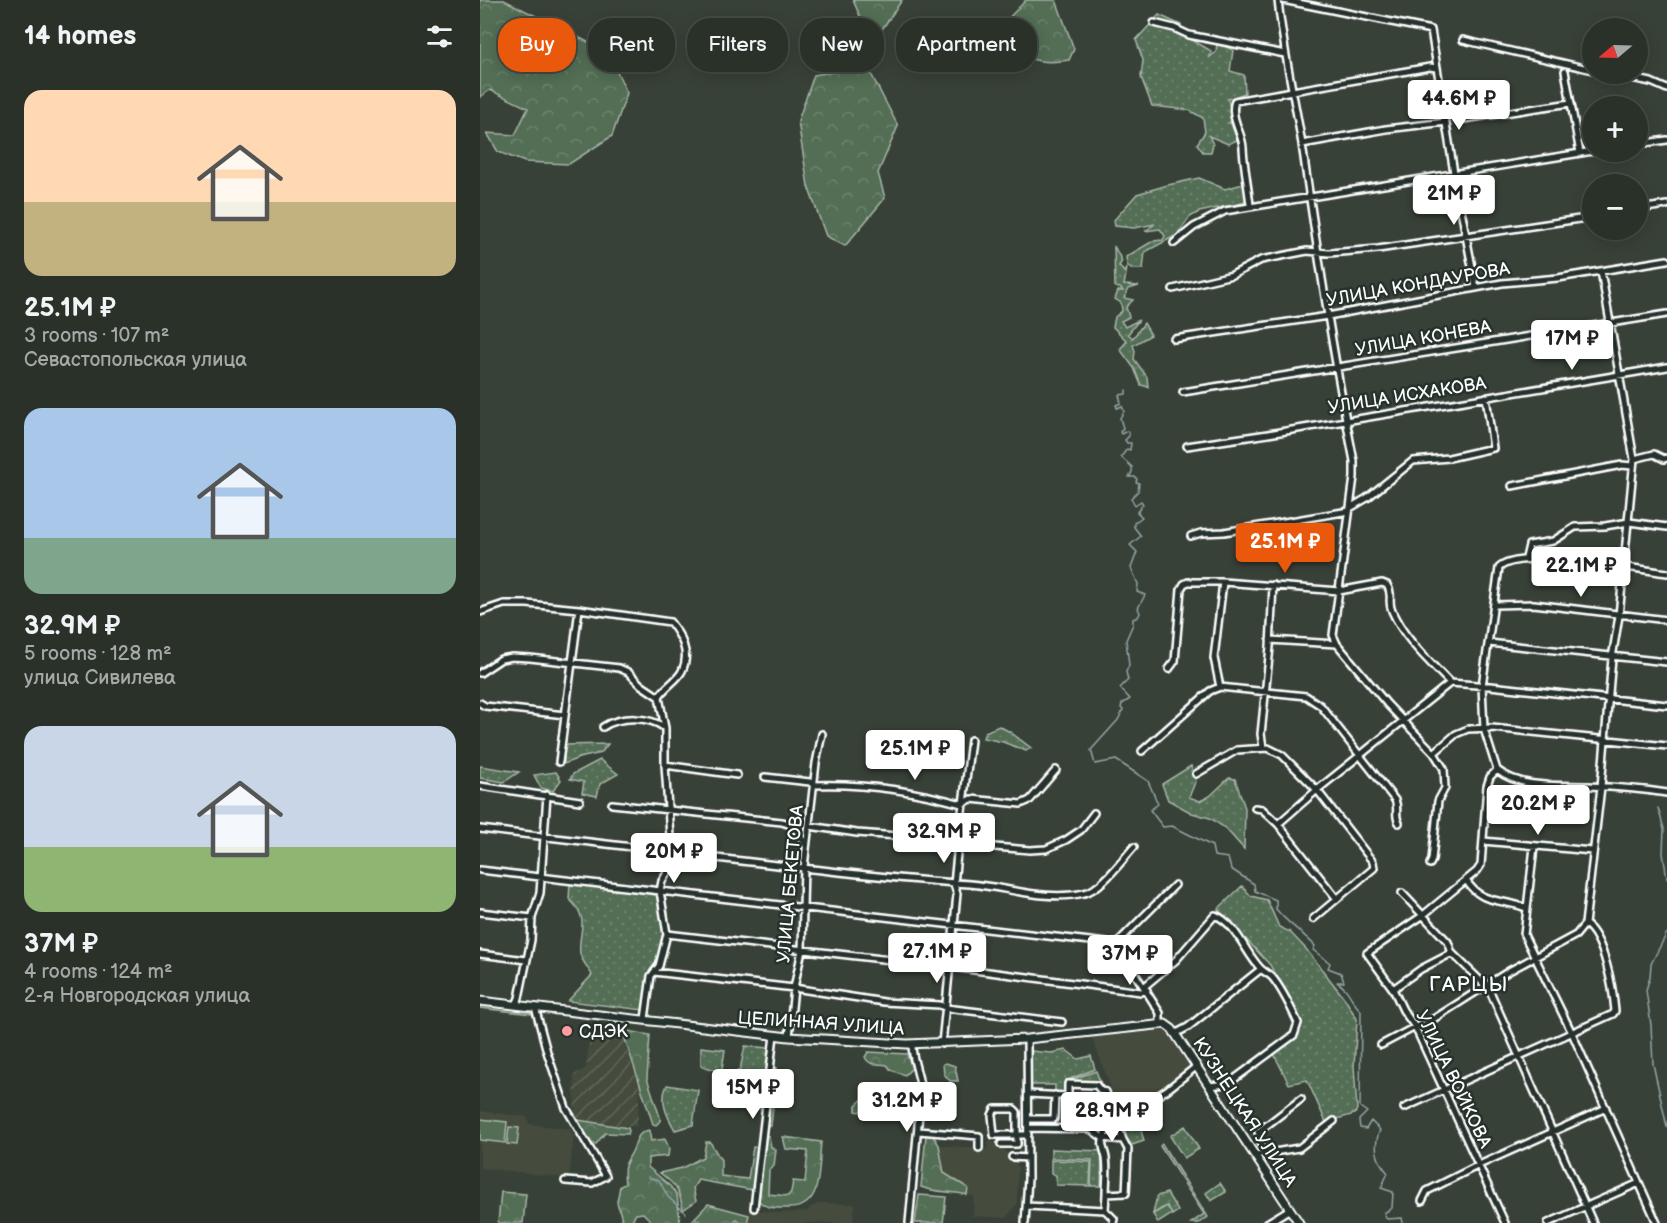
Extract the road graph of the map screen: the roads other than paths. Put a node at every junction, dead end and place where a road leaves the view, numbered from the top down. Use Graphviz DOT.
graph roads {
  1 [pos="1278,0"];
  2 [pos="1283,0"];
  3 [pos="1154,23"];
  4 [pos="1463,40"];
  5 [pos="1284,54"];
  6 [pos="1582,67"];
  7 [pos="1436,68"];
  8 [pos="1565,70"];
  9 [pos="1648,81"];
  10 [pos="1667,89"];
  11 [pos="1293,92"];
  12 [pos="1571,103"];
  13 [pos="1457,120"];
  14 [pos="1446,122"];
  15 [pos="1667,140"];
  16 [pos="1648,143"];
  17 [pos="1302,144"];
  18 [pos="1580,153"];
  19 [pos="1454,173"];
  20 [pos="1310,196"];
  21 [pos="1250,205"];
  22 [pos="1667,205"];
  23 [pos="1648,208"];
  24 [pos="1582,219"];
  25 [pos="1465,237"];
  26 [pos="1174,243"];
  27 [pos="1317,253"];
  28 [pos="1667,260"];
  29 [pos="1601,271"];
  30 [pos="1476,288"];
  31 [pos="1173,289"];
  32 [pos="1667,314"];
  33 [pos="1328,316"];
  34 [pos="1611,322"];
  35 [pos="1174,339"];
  36 [pos="1667,367"];
  37 [pos="1336,368"];
  38 [pos="1620,376"];
  39 [pos="1184,392"];
  40 [pos="1486,397"];
  41 [pos="1346,420"];
  42 [pos="1187,446"];
  43 [pos="1667,458"];
  44 [pos="1633,462"];
  45 [pos="1512,486"];
  46 [pos="1349,510"];
  47 [pos="1629,522"];
  48 [pos="1275,525"];
  49 [pos="1667,527"];
  50 [pos="1191,536"];
  51 [pos="1274,553"];
  52 [pos="1526,558"];
  53 [pos="1623,568"];
  54 [pos="1667,573"];
  55 [pos="1222,582"];
  56 [pos="1272,585"];
  57 [pos="1339,591"];
  58 [pos="1495,605"];
  59 [pos="579,609"];
  60 [pos="480,612"];
  61 [pos="1619,616"];
  62 [pos="1667,620"];
  63 [pos="1270,640"];
  64 [pos="1489,643"];
  65 [pos="1337,644"];
  66 [pos="1612,658"];
  67 [pos="1667,662"];
  68 [pos="572,663"];
  69 [pos="1169,669"];
  70 [pos="480,674"];
  71 [pos="1450,684"];
  72 [pos="1482,686"];
  73 [pos="1220,687"];
  74 [pos="1265,692"];
  75 [pos="658,697"];
  76 [pos="1609,699"];
  77 [pos="480,703"];
  78 [pos="1667,705"];
  79 [pos="565,715"];
  80 [pos="1404,722"];
  81 [pos="603,727"];
  82 [pos="665,728"];
  83 [pos="1484,729"];
  84 [pos="822,734"];
  85 [pos="971,740"];
  86 [pos="1605,740"];
  87 [pos="1667,746"];
  88 [pos="1263,747"];
  89 [pos="1142,751"];
  90 [pos="1434,753"];
  91 [pos="1360,756"];
  92 [pos="559,762"];
  93 [pos="665,765"];
  94 [pos="1056,770"];
  95 [pos="1497,770"];
  96 [pos="1196,774"];
  97 [pos="737,775"];
  98 [pos="765,777"];
  99 [pos="813,785"];
  100 [pos="480,786"];
  101 [pos="1601,787"];
  102 [pos="1317,790"];
  103 [pos="1667,793"];
  104 [pos="547,795"];
  105 [pos="580,801"];
  106 [pos="612,804"];
  107 [pos="962,804"];
  108 [pos="1255,808"];
  109 [pos="670,810"];
  110 [pos="1094,813"];
  111 [pos="1399,823"];
  112 [pos="1278,824"];
  113 [pos="809,826"];
  114 [pos="480,829"];
  115 [pos="543,837"];
  116 [pos="1483,842"];
  117 [pos="958,844"];
  118 [pos="806,846"];
  119 [pos="632,847"];
  120 [pos="1134,847"];
  121 [pos="1534,847"];
  122 [pos="1592,850"];
  123 [pos="1430,864"];
  124 [pos="672,865"];
  125 [pos="804,867"];
  126 [pos="480,870"];
  127 [pos="540,877"];
  128 [pos="1466,880"];
  129 [pos="954,884"];
  130 [pos="1174,885"];
  131 [pos="660,891"];
  132 [pos="1402,893"];
  133 [pos="1337,899"];
  134 [pos="803,908"];
  135 [pos="1526,908"];
  136 [pos="480,912"];
  137 [pos="1422,916"];
  138 [pos="532,918"];
  139 [pos="1313,919"];
  140 [pos="1585,924"];
  141 [pos="955,926"];
  142 [pos="667,933"];
  143 [pos="1116,944"];
  144 [pos="802,950"];
  145 [pos="1452,953"];
  146 [pos="480,954"];
  147 [pos="1536,957"];
  148 [pos="526,960"];
  149 [pos="951,967"];
  150 [pos="1261,969"];
  151 [pos="654,972"];
  152 [pos="1486,985"];
  153 [pos="794,988"];
  154 [pos="1146,988"];
  155 [pos="1393,989"];
  156 [pos="480,1001"];
  157 [pos="516,1005"];
  158 [pos="535,1007"];
  159 [pos="946,1008"];
  160 [pos="645,1019"];
  161 [pos="1062,1022"];
  162 [pos="1161,1024"];
  163 [pos="1415,1027"];
  164 [pos="1572,1033"];
  165 [pos="1175,1034"];
  166 [pos="774,1035"];
  167 [pos="789,1037"];
  168 [pos="1027,1040"];
  169 [pos="912,1044"];
  170 [pos="942,1044"];
  171 [pos="1381,1045"];
  172 [pos="1519,1057"];
  173 [pos="1197,1066"];
  174 [pos="1210,1086"];
  175 [pos="1444,1091"];
  176 [pos="1106,1092"];
  177 [pos="1028,1094"];
  178 [pos="1055,1095"];
  179 [pos="1067,1096"];
  180 [pos="1301,1099"];
  181 [pos="1404,1108"];
  182 [pos="1606,1108"];
  183 [pos="1068,1112"];
  184 [pos="1132,1113"];
  185 [pos="1029,1119"];
  186 [pos="1334,1121"];
  187 [pos="1028,1128"];
  188 [pos="1068,1129"];
  189 [pos="1090,1130"];
  190 [pos="919,1131"];
  191 [pos="1553,1132"];
  192 [pos="1018,1135"];
  193 [pos="1028,1135"];
  194 [pos="1103,1138"];
  195 [pos="1123,1140"];
  196 [pos="1000,1144"];
  197 [pos="979,1148"];
  198 [pos="1264,1152"];
  199 [pos="1255,1155"];
  200 [pos="1012,1157"];
  201 [pos="1028,1158"];
  202 [pos="1479,1165"];
  203 [pos="565,1181"];
  204 [pos="1639,1183"];
  205 [pos="1106,1194"];
  206 [pos="1422,1200"];
  207 [pos="1586,1205"];
  208 [pos="1027,1206"];
  209 [pos="754,1208"];
  210 [pos="1290,1209"];
  211 [pos="1105,1210"];
  212 [pos="909,1223"];
  213 [pos="1025,1223"];
  214 [pos="1113,1223"];
  215 [pos="1267,1223"];
  216 [pos="1299,1223"];
  217 [pos="1505,1223"];
  218 [pos="1548,1223"];
  219 [pos="1593,1223"];
  220 [pos="1657,1223"];
  1 -- 5 [label="street"];
  2 -- 7 [label="street"];
  3 -- 5 [label="street"];
  4 -- 6 [label="street"];
  5 -- 11 [label="street"];
  7 -- 11 [label="street"];
  7 -- 14 [label="street"];
  8 -- 12 [label="street"];
  9 -- 10 [label="street"];
  11 -- 17 [label="street"];
  11 -- 21 [label="street"];
  12 -- 13 [label="street"];
  12 -- 18 [label="street"];
  14 -- 17 [label="street"];
  14 -- 19 [label="street"];
  15 -- 16 [label="street"];
  17 -- 20 [label="street"];
  18 -- 19 [label="street"];
  19 -- 20 [label="street"];
  19 -- 25 [label="street"];
  20 -- 21 [label="street"];
  20 -- 27 [label="street"];
  21 -- 26 [label="street"];
  22 -- 23 [label="street"];
  24 -- 25 [label="street"];
  25 -- 27 [label="street"];
  25 -- 30 [label="street"];
  27 -- 31 [label="street"];
  27 -- 33 [label="street"];
  28 -- 29 [label="street, УЛИЦА КОНДАУРОВА"];
  29 -- 30 [label="street, УЛИЦА КОНДАУРОВА"];
  29 -- 34 [label="street"];
  30 -- 33 [label="street, УЛИЦА КОНДАУРОВА"];
  32 -- 34 [label="street, УЛИЦА КОНЕВА"];
  33 -- 35 [label="street, УЛИЦА КОНДАУРОВА"];
  33 -- 37 [label="street"];
  34 -- 37 [label="street, УЛИЦА КОНЕВА"];
  34 -- 38 [label="street"];
  36 -- 38 [label="street, УЛИЦА ИСХАКОВА"];
  37 -- 39 [label="street, УЛИЦА КОНЕВА"];
  37 -- 41 [label="street"];
  38 -- 40 [label="street, УЛИЦА ИСХАКОВА"];
  38 -- 44 [label="street"];
  40 -- 41 [label="street, УЛИЦА ИСХАКОВА"];
  40 -- 46 [label="street"];
  41 -- 42 [label="street, УЛИЦА ИСХАКОВА"];
  41 -- 46 [label="street"];
  43 -- 44 [label="street"];
  44 -- 45 [label="street"];
  44 -- 47 [label="street"];
  46 -- 48 [label="street"];
  46 -- 57 [label="street"];
  47 -- 49 [label="street"];
  47 -- 52 [label="street"];
  47 -- 53 [label="street"];
  48 -- 50 [label="street"];
  48 -- 51 [label="street"];
  52 -- 53 [label="street"];
  52 -- 58 [label="street"];
  53 -- 54 [label="street"];
  53 -- 61 [label="street"];
  55 -- 56 [label="street"];
  55 -- 69 [label="street"];
  55 -- 73 [label="street"];
  56 -- 57 [label="street"];
  56 -- 63 [label="street"];
  57 -- 65 [label="street"];
  57 -- 71 [label="street"];
  58 -- 61 [label="street"];
  58 -- 64 [label="street"];
  59 -- 60 [label="street"];
  59 -- 68 [label="street"];
  59 -- 75 [label="street"];
  61 -- 62 [label="street"];
  61 -- 66 [label="street"];
  63 -- 65 [label="street"];
  63 -- 74 [label="street"];
  64 -- 66 [label="street"];
  64 -- 72 [label="street"];
  65 -- 80 [label="street"];
  66 -- 67 [label="street"];
  66 -- 76 [label="street"];
  68 -- 70 [label="street"];
  68 -- 75 [label="street"];
  68 -- 79 [label="street"];
  71 -- 72 [label="street"];
  71 -- 80 [label="street"];
  72 -- 76 [label="street"];
  72 -- 83 [label="street"];
  73 -- 74 [label="street"];
  73 -- 89 [label="street"];
  74 -- 88 [label="street"];
  74 -- 91 [label="street"];
  75 -- 82 [label="street"];
  76 -- 78 [label="street"];
  76 -- 86 [label="street"];
  77 -- 79 [label="street"];
  79 -- 92 [label="street"];
  80 -- 90 [label="street"];
  80 -- 91 [label="street"];
  81 -- 82 [label="street"];
  82 -- 93 [label="street"];
  83 -- 86 [label="street"];
  83 -- 90 [label="street"];
  83 -- 95 [label="street"];
  84 -- 99 [label="street, УЛИЦА БЕКЕТОВА"];
  85 -- 107 [label="street"];
  86 -- 87 [label="street"];
  86 -- 101 [label="street"];
  88 -- 96 [label="street"];
  88 -- 102 [label="street"];
  90 -- 123 [label="street"];
  91 -- 102 [label="street"];
  91 -- 111 [label="street"];
  93 -- 97 [label="street"];
  93 -- 109 [label="street"];
  94 -- 107 [label="street"];
  95 -- 101 [label="street"];
  95 -- 116 [label="street"];
  98 -- 99 [label="street"];
  99 -- 107 [label="street"];
  99 -- 113 [label="street, УЛИЦА БЕКЕТОВА"];
  100 -- 104 [label="street"];
  101 -- 103 [label="street"];
  101 -- 122 [label="street"];
  102 -- 112 [label="street"];
  102 -- 133 [label="street"];
  104 -- 105 [label="street"];
  104 -- 115 [label="street"];
  106 -- 109 [label="street"];
  107 -- 117 [label="street"];
  108 -- 112 [label="street"];
  109 -- 118 [label="street"];
  109 -- 124 [label="street"];
  110 -- 117 [label="street"];
  112 -- 133 [label="street"];
  113 -- 117 [label="street"];
  113 -- 118 [label="street, УЛИЦА БЕКЕТОВА"];
  114 -- 115 [label="street"];
  115 -- 119 [label="street"];
  115 -- 127 [label="street"];
  116 -- 121 [label="street"];
  116 -- 128 [label="street"];
  117 -- 129 [label="street"];
  118 -- 125 [label="street, УЛИЦА БЕКЕТОВА"];
  120 -- 129 [label="street"];
  121 -- 122 [label="street"];
  121 -- 135 [label="street"];
  122 -- 140 [label="street"];
  124 -- 125 [label="street"];
  124 -- 131 [label="street"];
  125 -- 129 [label="street"];
  125 -- 134 [label="street, УЛИЦА БЕКЕТОВА"];
  126 -- 127 [label="street"];
  127 -- 131 [label="street"];
  127 -- 138 [label="street"];
  128 -- 135 [label="street"];
  128 -- 137 [label="street"];
  129 -- 141 [label="street"];
  130 -- 143 [label="street"];
  131 -- 134 [label="street"];
  131 -- 142 [label="street"];
  132 -- 137 [label="street"];
  133 -- 139 [label="street"];
  134 -- 141 [label="street"];
  134 -- 144 [label="street, УЛИЦА БЕКЕТОВА"];
  135 -- 147 [label="street"];
  136 -- 138 [label="street"];
  137 -- 145 [label="street"];
  137 -- 155 [label="street, УЛИЦА ВОЙКОВА"];
  138 -- 148 [label="street"];
  140 -- 147 [label="street"];
  140 -- 164 [label="street"];
  141 -- 143 [label="street"];
  141 -- 149 [label="street"];
  142 -- 144 [label="street"];
  142 -- 151 [label="street"];
  143 -- 154 [label="street"];
  144 -- 149 [label="street"];
  144 -- 153 [label="street, УЛИЦА БЕКЕТОВА"];
  145 -- 152 [label="street"];
  145 -- 155 [label="street"];
  146 -- 148 [label="street"];
  147 -- 152 [label="street"];
  147 -- 164 [label="street"];
  148 -- 157 [label="street"];
  149 -- 154 [label="street"];
  149 -- 159 [label="street"];
  150 -- 154 [label="street"];
  150 -- 165 [label="street"];
  150 -- 174 [label="street"];
  151 -- 153 [label="street"];
  151 -- 160 [label="street"];
  152 -- 163 [label="street"];
  152 -- 172 [label="street"];
  153 -- 159 [label="street"];
  153 -- 167 [label="street, УЛИЦА БЕКЕТОВА"];
  154 -- 162 [label="street"];
  155 -- 163 [label="street, УЛИЦА ВОЙКОВА"];
  156 -- 157 [label="main road, ЦЕЛИННАЯ УЛИЦА"];
  157 -- 158 [label="main road, ЦЕЛИННАЯ УЛИЦА"];
  158 -- 160 [label="main road, ЦЕЛИННАЯ УЛИЦА"];
  158 -- 203 [label="street"];
  159 -- 161 [label="street"];
  159 -- 170 [label="street"];
  160 -- 166 [label="main road, ЦЕЛИННАЯ УЛИЦА"];
  162 -- 165 [label="main road, КУЗНЕЦКАЯ УЛИЦА"];
  162 -- 168 [label="main road, ЦЕЛИННАЯ УЛИЦА"];
  163 -- 171 [label="street"];
  163 -- 175 [label="street, УЛИЦА ВОЙКОВА"];
  164 -- 172 [label="street"];
  164 -- 182 [label="street"];
  165 -- 173 [label="main road, КУЗНЕЦКАЯ УЛИЦА"];
  166 -- 167 [label="main road, ЦЕЛИННАЯ УЛИЦА"];
  166 -- 209 [label="street"];
  167 -- 169 [label="main road, ЦЕЛИННАЯ УЛИЦА"];
  168 -- 170 [label="main road, ЦЕЛИННАЯ УЛИЦА"];
  168 -- 177 [label="street"];
  169 -- 170 [label="main road, ЦЕЛИННАЯ УЛИЦА"];
  169 -- 190 [label="street"];
  172 -- 175 [label="street"];
  172 -- 191 [label="street"];
  173 -- 174 [label="main road, КУЗНЕЦКАЯ УЛИЦА"];
  173 -- 184 [label="street"];
  174 -- 199 [label="main road, КУЗНЕЦКАЯ УЛИЦА"];
  175 -- 181 [label="street"];
  175 -- 202 [label="street, УЛИЦА ВОЙКОВА"];
  176 -- 179 [label="street"];
  176 -- 194 [label="street"];
  176 -- 195 [label="street"];
  177 -- 178 [label="street"];
  177 -- 185 [label="street"];
  178 -- 179 [label="street"];
  178 -- 185 [label="street"];
  179 -- 183 [label="street"];
  180 -- 198 [label="street"];
  182 -- 191 [label="street"];
  182 -- 204 [label="street"];
  183 -- 188 [label="street"];
  183 -- 189 [label="street"];
  185 -- 187 [label="street"];
  186 -- 198 [label="street"];
  187 -- 188 [label="street"];
  187 -- 193 [label="street"];
  188 -- 189 [label="street"];
  189 -- 194 [label="street"];
  190 -- 197 [label="street"];
  190 -- 212 [label="street"];
  191 -- 202 [label="street"];
  191 -- 207 [label="street"];
  192 -- 192 [label="street"];
  192 -- 193 [label="street"];
  192 -- 196 [label="street"];
  193 -- 201 [label="street"];
  194 -- 195 [label="street"];
  194 -- 205 [label="street"];
  195 -- 205 [label="street"];
  198 -- 199 [label="street"];
  199 -- 210 [label="main road, КУЗНЕЦКАЯ УЛИЦА"];
  200 -- 201 [label="street"];
  201 -- 208 [label="street"];
  202 -- 206 [label="street"];
  202 -- 217 [label="street, УЛИЦА ВОЙКОВА"];
  204 -- 207 [label="street"];
  204 -- 220 [label="street"];
  205 -- 211 [label="street"];
  207 -- 218 [label="street"];
  207 -- 219 [label="street"];
  208 -- 211 [label="street"];
  208 -- 213 [label="street"];
  210 -- 215 [label="street"];
  210 -- 216 [label="main road, КУЗНЕЦКАЯ УЛИЦА"];
  211 -- 214 [label="street"];
}
